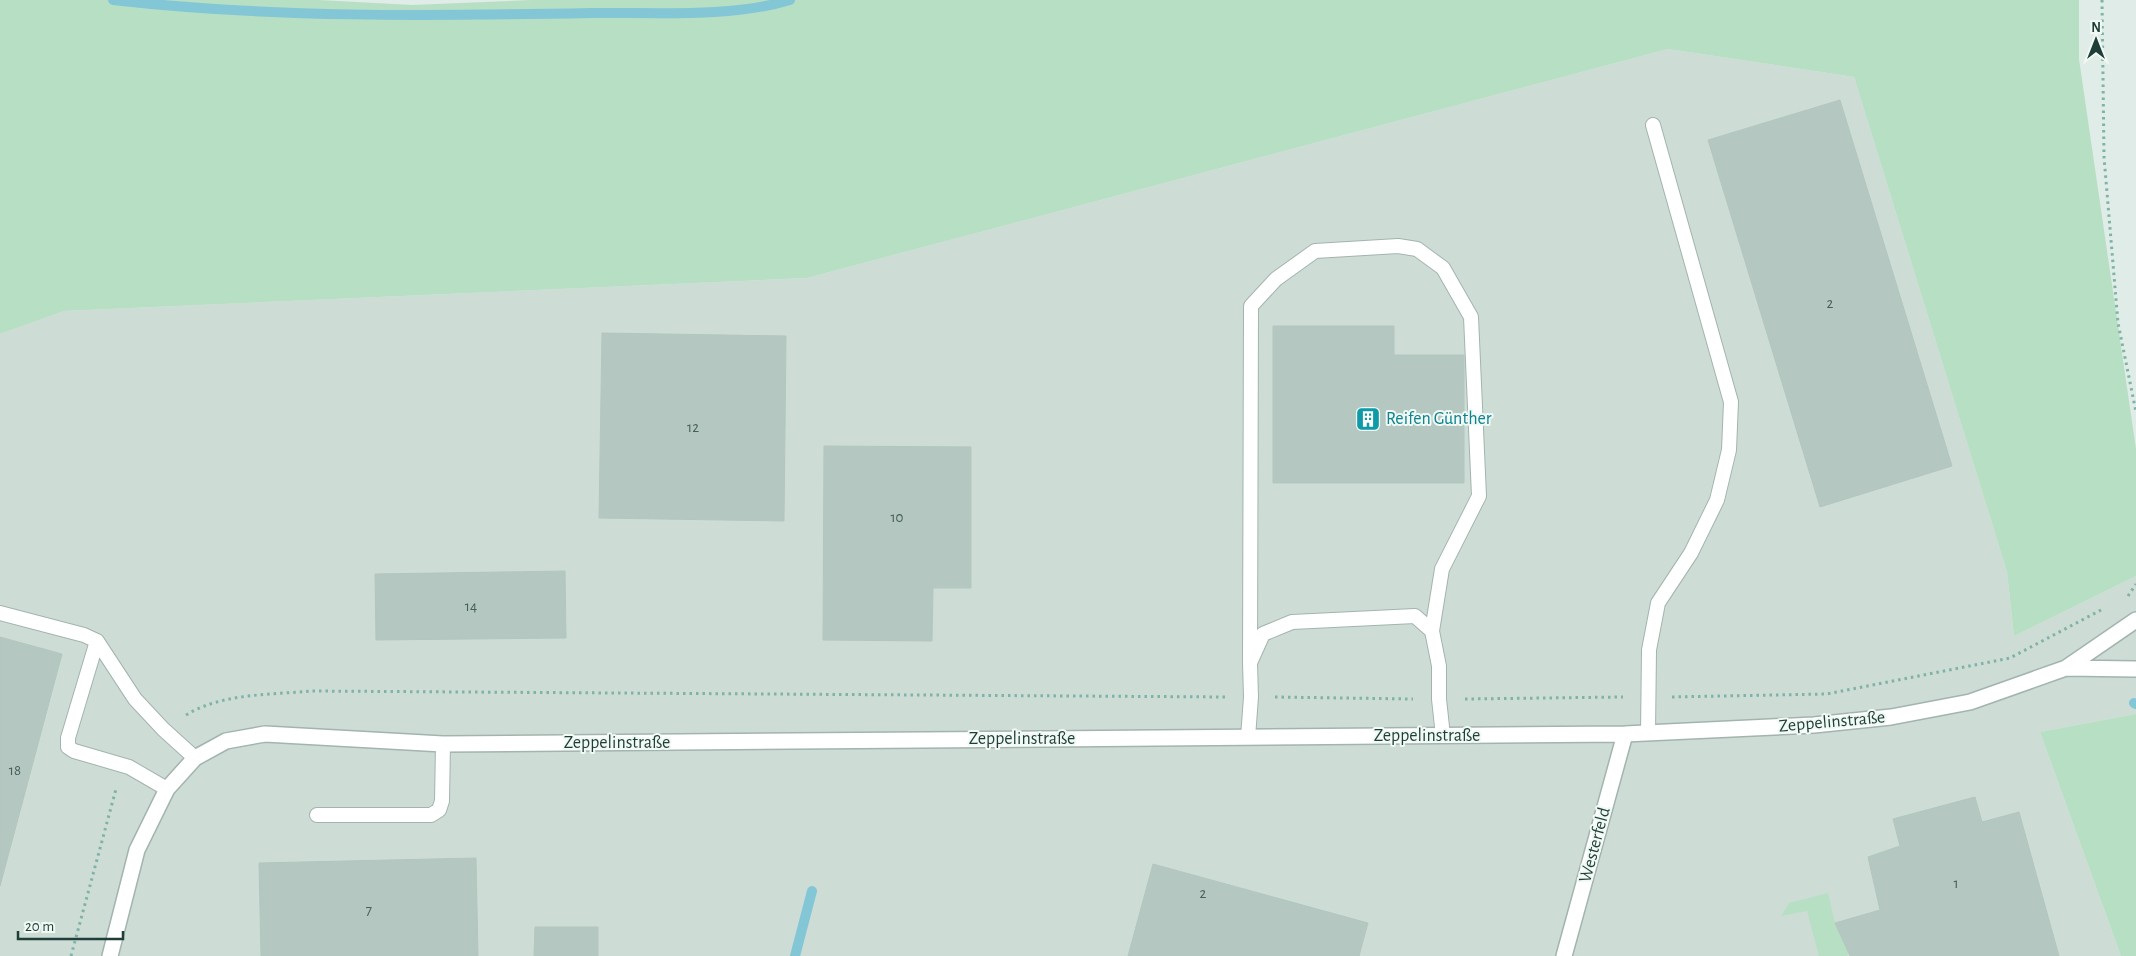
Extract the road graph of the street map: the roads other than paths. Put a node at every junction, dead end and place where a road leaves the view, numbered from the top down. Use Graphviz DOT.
graph roads {
  1 [pos="1653,125"];
  2 [pos="0,613"];
  3 [pos="2136,620"];
  4 [pos="1432,631"];
  5 [pos="97,641"];
  6 [pos="1250,663"];
  7 [pos="2134,667"];
  8 [pos="2066,668"];
  9 [pos="1648,733"];
  10 [pos="1625,734"];
  11 [pos="1444,736"];
  12 [pos="1248,737"];
  13 [pos="443,744"];
  14 [pos="195,758"];
  15 [pos="167,789"];
  16 [pos="317,815"];
  17 [pos="110,956"];
  18 [pos="1564,956"];
  1 -- 9 [label="lane"];
  2 -- 5 [label="lane"];
  3 -- 8 [label="street, Zeppelinstraße"];
  4 -- 6 [label="lane"];
  4 -- 6 [label="lane"];
  4 -- 11 [label="lane"];
  5 -- 14 [label="lane"];
  5 -- 15 [label="lane"];
  6 -- 12 [label="lane"];
  7 -- 8 [label="street, Zeppelinstraße"];
  8 -- 9 [label="street, Zeppelinstraße"];
  9 -- 10 [label="street, Zeppelinstraße"];
  10 -- 11 [label="street, Zeppelinstraße"];
  10 -- 18 [label="street, Westerfeld"];
  11 -- 12 [label="street, Zeppelinstraße"];
  12 -- 13 [label="street, Zeppelinstraße"];
  13 -- 14 [label="street, Zeppelinstraße"];
  13 -- 16 [label="lane"];
  14 -- 15 [label="street, Zeppelinstraße"];
  15 -- 17 [label="street, Zeppelinstraße"];
}
